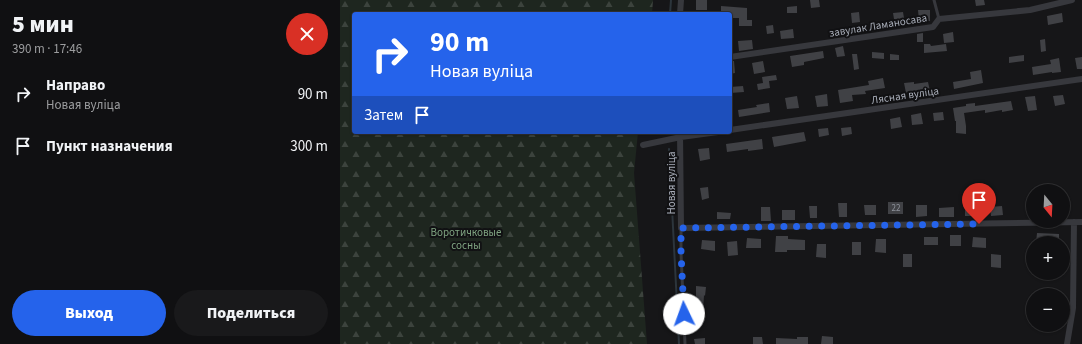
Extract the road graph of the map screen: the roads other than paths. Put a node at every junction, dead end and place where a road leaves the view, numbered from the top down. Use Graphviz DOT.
graph roads {
  1 [pos="681,0"];
  2 [pos="934,0"];
  3 [pos="1072,0"];
  4 [pos="680,12"];
  5 [pos="939,19"];
  6 [pos="732,57"];
  7 [pos="1082,79"];
  8 [pos="732,130"];
  9 [pos="693,134"];
  10 [pos="681,135"];
  11 [pos="643,145"];
  12 [pos="1074,222"];
  13 [pos="1082,222"];
  14 [pos="681,228"];
  15 [pos="685,344"];
  16 [pos="1067,344"];
  1 -- 4 [label="street"];
  2 -- 5 [label="lane"];
  3 -- 5 [label="street, завулак Ламаносава"];
  5 -- 6 [label="street, завулак Ламаносава"];
  7 -- 8 [label="street, Лясная вуліца"];
  9 -- 10 [label="street"];
  10 -- 11 [label="street"];
  10 -- 14 [label="street, Новая вуліца"];
  12 -- 13 [label="street, Новая вуліца"];
  12 -- 14 [label="street, Новая вуліца"];
  12 -- 16 [label="street"];
  14 -- 15 [label="lane, Новая вуліца"];
}
